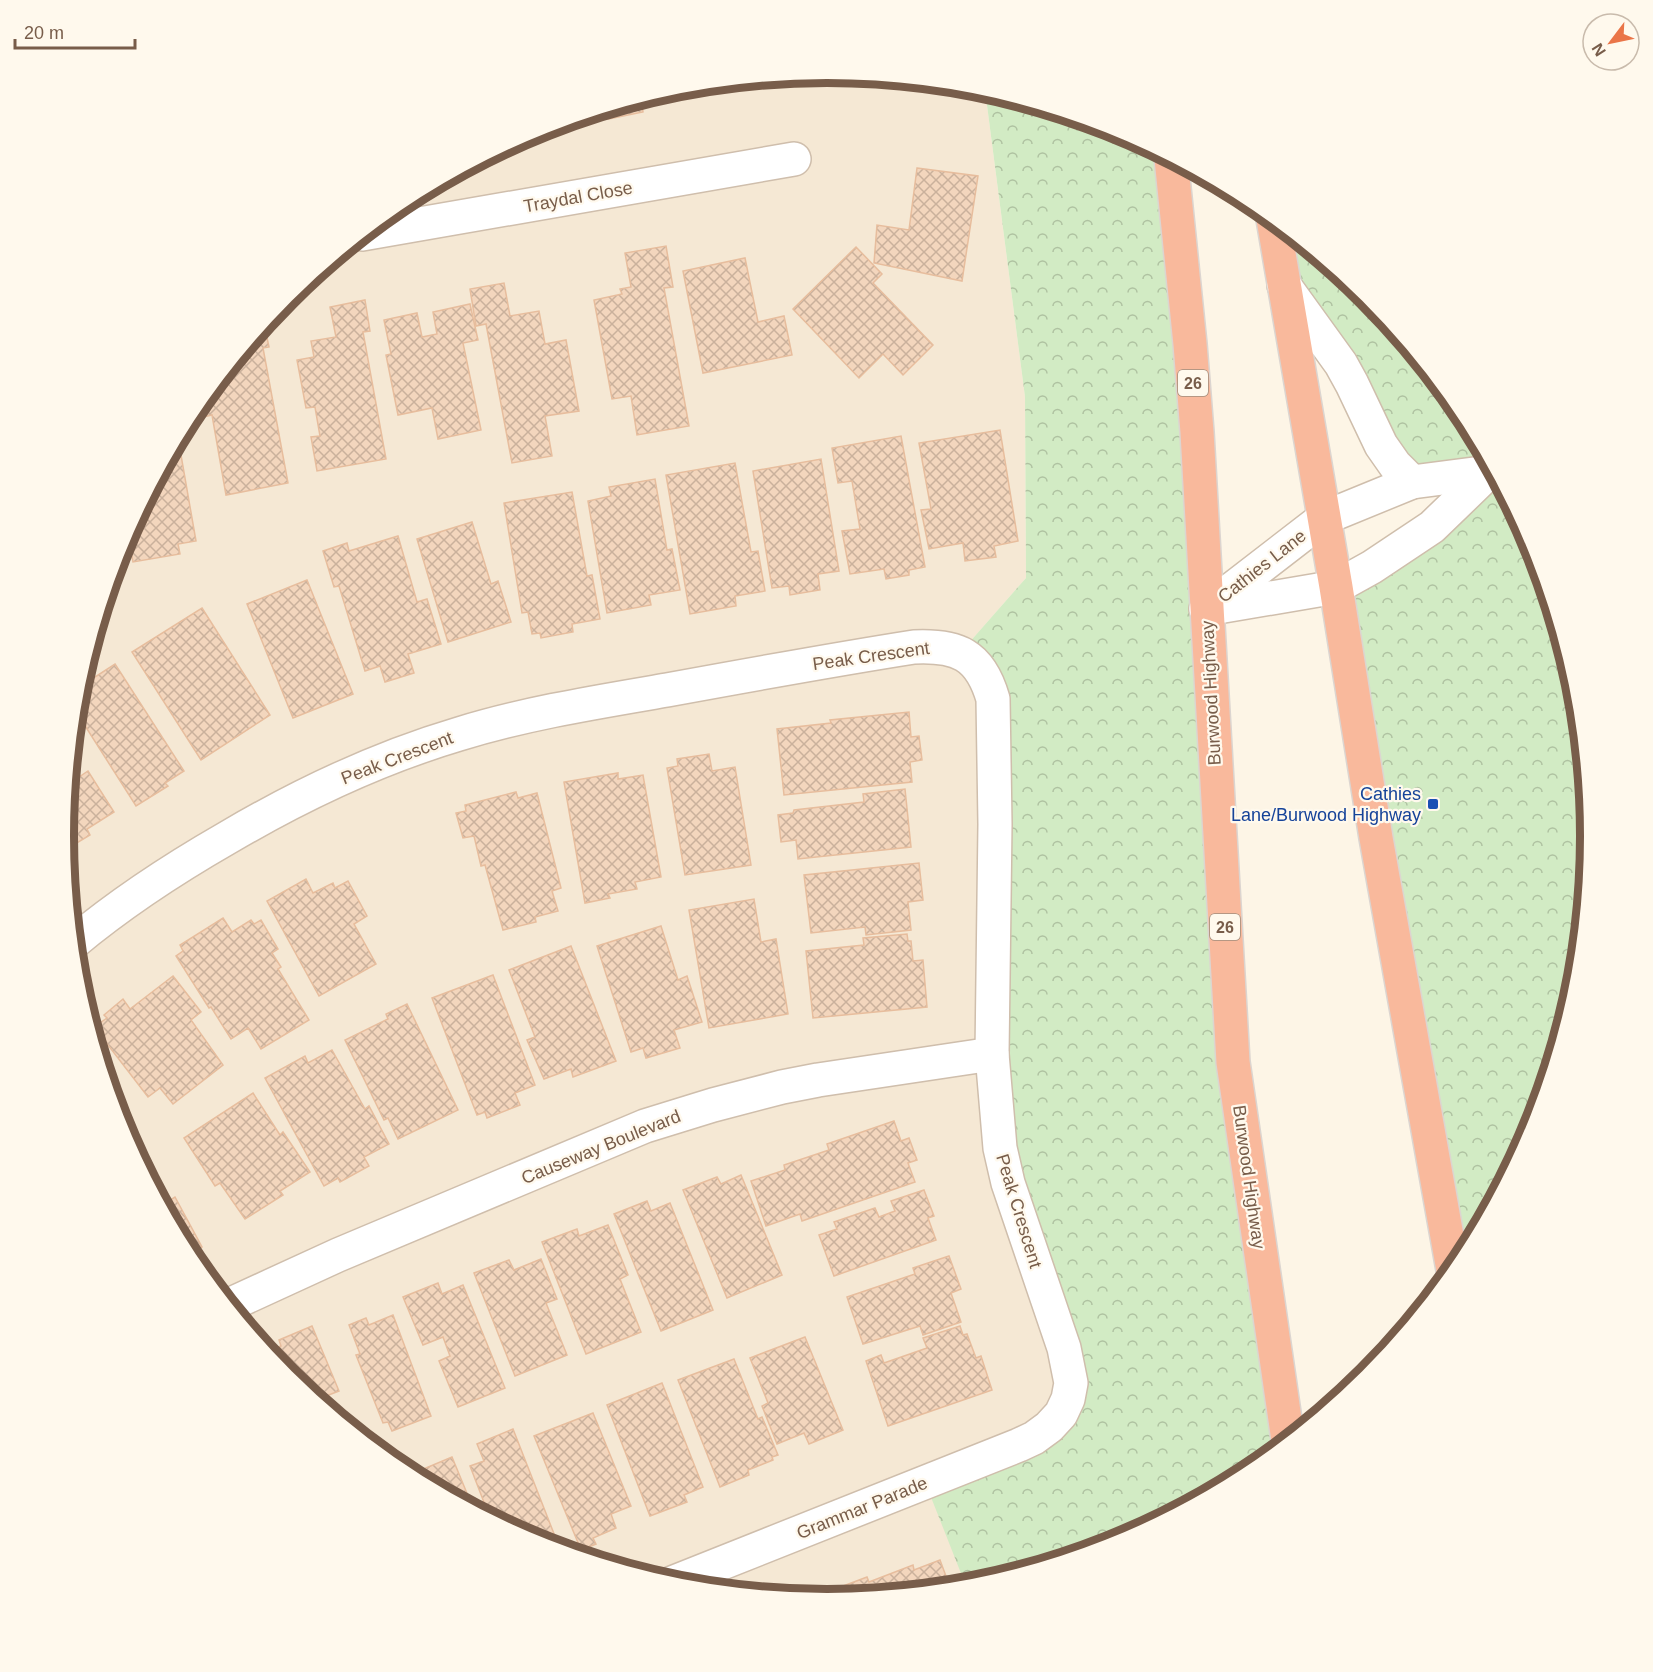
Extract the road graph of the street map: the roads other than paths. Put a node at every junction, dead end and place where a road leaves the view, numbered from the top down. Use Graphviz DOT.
graph roads {
  1 [pos="794,159"];
  2 [pos="1172,167"];
  3 [pos="379,231"];
  4 [pos="1275,232"];
  5 [pos="1284,285"];
  6 [pos="1485,472"];
  7 [pos="1487,474"];
  8 [pos="1412,482"];
  9 [pos="1324,518"];
  10 [pos="1336,587"];
  11 [pos="1206,609"];
  12 [pos="81,937"];
  13 [pos="992,1053"];
  14 [pos="1451,1257"];
  15 [pos="236,1302"];
  16 [pos="1049,1427"];
  17 [pos="1287,1432"];
  18 [pos="689,1576"];
  1 -- 3 [label="street, Traydal Close"];
  2 -- 11 [label="highway, Burwood Highway / 26"];
  4 -- 5 [label="highway"];
  5 -- 8 [label="street"];
  5 -- 9 [label="highway"];
  6 -- 8 [label="street, Cathies Lane"];
  7 -- 10 [label="street, Cathies Lane"];
  8 -- 9 [label="street, Cathies Lane"];
  9 -- 10 [label="highway"];
  9 -- 11 [label="street, Cathies Lane"];
  10 -- 11 [label="street, Cathies Lane"];
  10 -- 14 [label="highway"];
  11 -- 17 [label="highway, Burwood Highway / 26"];
  12 -- 13 [label="street, Peak Crescent"];
  13 -- 15 [label="street, Causeway Boulevard"];
  13 -- 16 [label="street, Peak Crescent"];
  16 -- 18 [label="street, Grammar Parade"];
}
